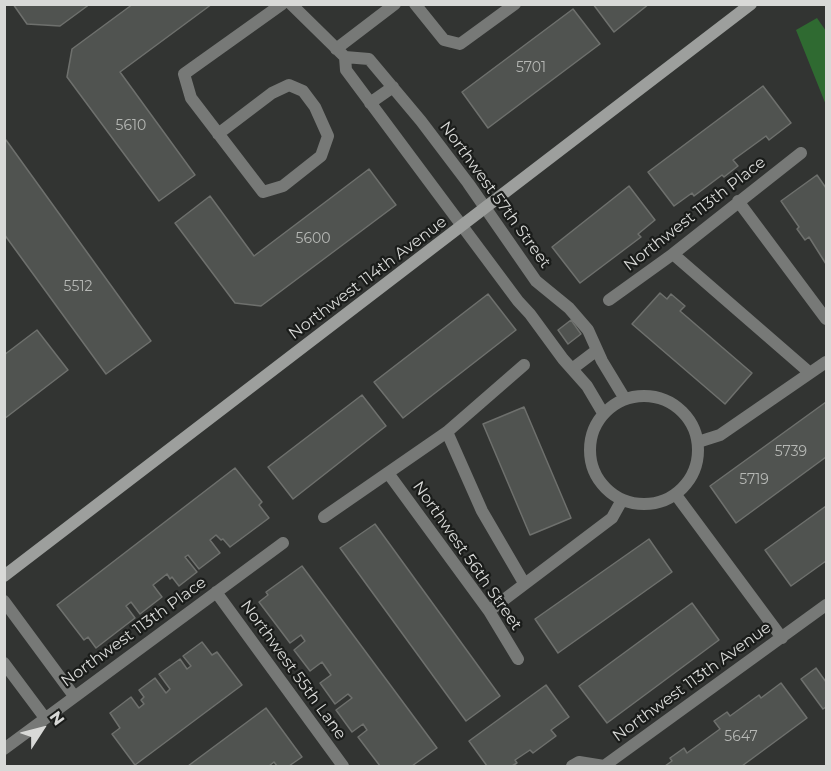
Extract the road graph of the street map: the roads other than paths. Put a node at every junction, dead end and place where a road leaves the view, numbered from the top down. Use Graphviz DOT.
graph roads {
  1 [pos="282,4"];
  2 [pos="291,4"];
  3 [pos="395,4"];
  4 [pos="415,4"];
  5 [pos="515,4"];
  6 [pos="751,4"];
  7 [pos="341,53"];
  8 [pos="393,87"];
  9 [pos="370,103"];
  10 [pos="218,134"];
  11 [pos="801,153"];
  12 [pos="738,201"];
  13 [pos="487,207"];
  14 [pos="462,226"];
  15 [pos="673,254"];
  16 [pos="609,300"];
  17 [pos="826,319"];
  18 [pos="597,350"];
  19 [pos="826,362"];
  20 [pos="524,365"];
  21 [pos="572,369"];
  22 [pos="810,373"];
  23 [pos="625,399"];
  24 [pos="603,413"];
  25 [pos="447,432"];
  26 [pos="698,442"];
  27 [pos="388,473"];
  28 [pos="676,495"];
  29 [pos="622,500"];
  30 [pos="324,517"];
  31 [pos="283,543"];
  32 [pos="4,576"];
  33 [pos="524,583"];
  34 [pos="216,592"];
  35 [pos="4,602"];
  36 [pos="826,605"];
  37 [pos="489,611"];
  38 [pos="782,638"];
  39 [pos="518,659"];
  40 [pos="4,663"];
  41 [pos="74,696"];
  42 [pos="45,718"];
  43 [pos="4,748"];
  44 [pos="337,764"];
  45 [pos="572,766"];
  46 [pos="605,766"];
  1 -- 10 [label="street"];
  2 -- 7 [label="street"];
  3 -- 7 [label="street"];
  4 -- 5 [label="street"];
  6 -- 13 [label="street, Northwest 114th Avenue"];
  7 -- 8 [label="street, Northwest 57th Street"];
  7 -- 9 [label="street"];
  8 -- 9 [label="street"];
  8 -- 13 [label="street, Northwest 57th Street"];
  9 -- 14 [label="street"];
  10 -- 10 [label="street"];
  11 -- 12 [label="street, Northwest 113th Place"];
  12 -- 15 [label="street, Northwest 113th Place"];
  12 -- 17 [label="street"];
  13 -- 14 [label="street, Northwest 114th Avenue"];
  13 -- 18 [label="street, Northwest 57th Street"];
  14 -- 21 [label="street"];
  14 -- 32 [label="street, Northwest 114th Avenue"];
  15 -- 16 [label="street, Northwest 113th Place"];
  15 -- 22 [label="street"];
  18 -- 21 [label="street"];
  18 -- 23 [label="street, Northwest 57th Street"];
  19 -- 22 [label="street"];
  20 -- 25 [label="street"];
  21 -- 24 [label="street"];
  22 -- 26 [label="street"];
  23 -- 24 [label="street"];
  23 -- 26 [label="street"];
  24 -- 29 [label="street"];
  25 -- 27 [label="street"];
  25 -- 33 [label="street"];
  26 -- 28 [label="street"];
  27 -- 30 [label="street"];
  27 -- 37 [label="street, Northwest 56th Street"];
  28 -- 29 [label="street"];
  28 -- 38 [label="street"];
  29 -- 33 [label="street"];
  31 -- 34 [label="street, Northwest 113th Place"];
  33 -- 37 [label="street"];
  34 -- 41 [label="street, Northwest 113th Place"];
  34 -- 44 [label="street, Northwest 55th Lane"];
  35 -- 41 [label="street"];
  36 -- 38 [label="street, Northwest 113th Avenue"];
  37 -- 39 [label="street, Northwest 56th Street"];
  38 -- 46 [label="street, Northwest 113th Avenue"];
  40 -- 42 [label="street"];
  41 -- 42 [label="street, Northwest 113th Place"];
  42 -- 43 [label="street, Northwest 113th Place"];
  45 -- 46 [label="street, Northwest 113th Avenue"];
}
